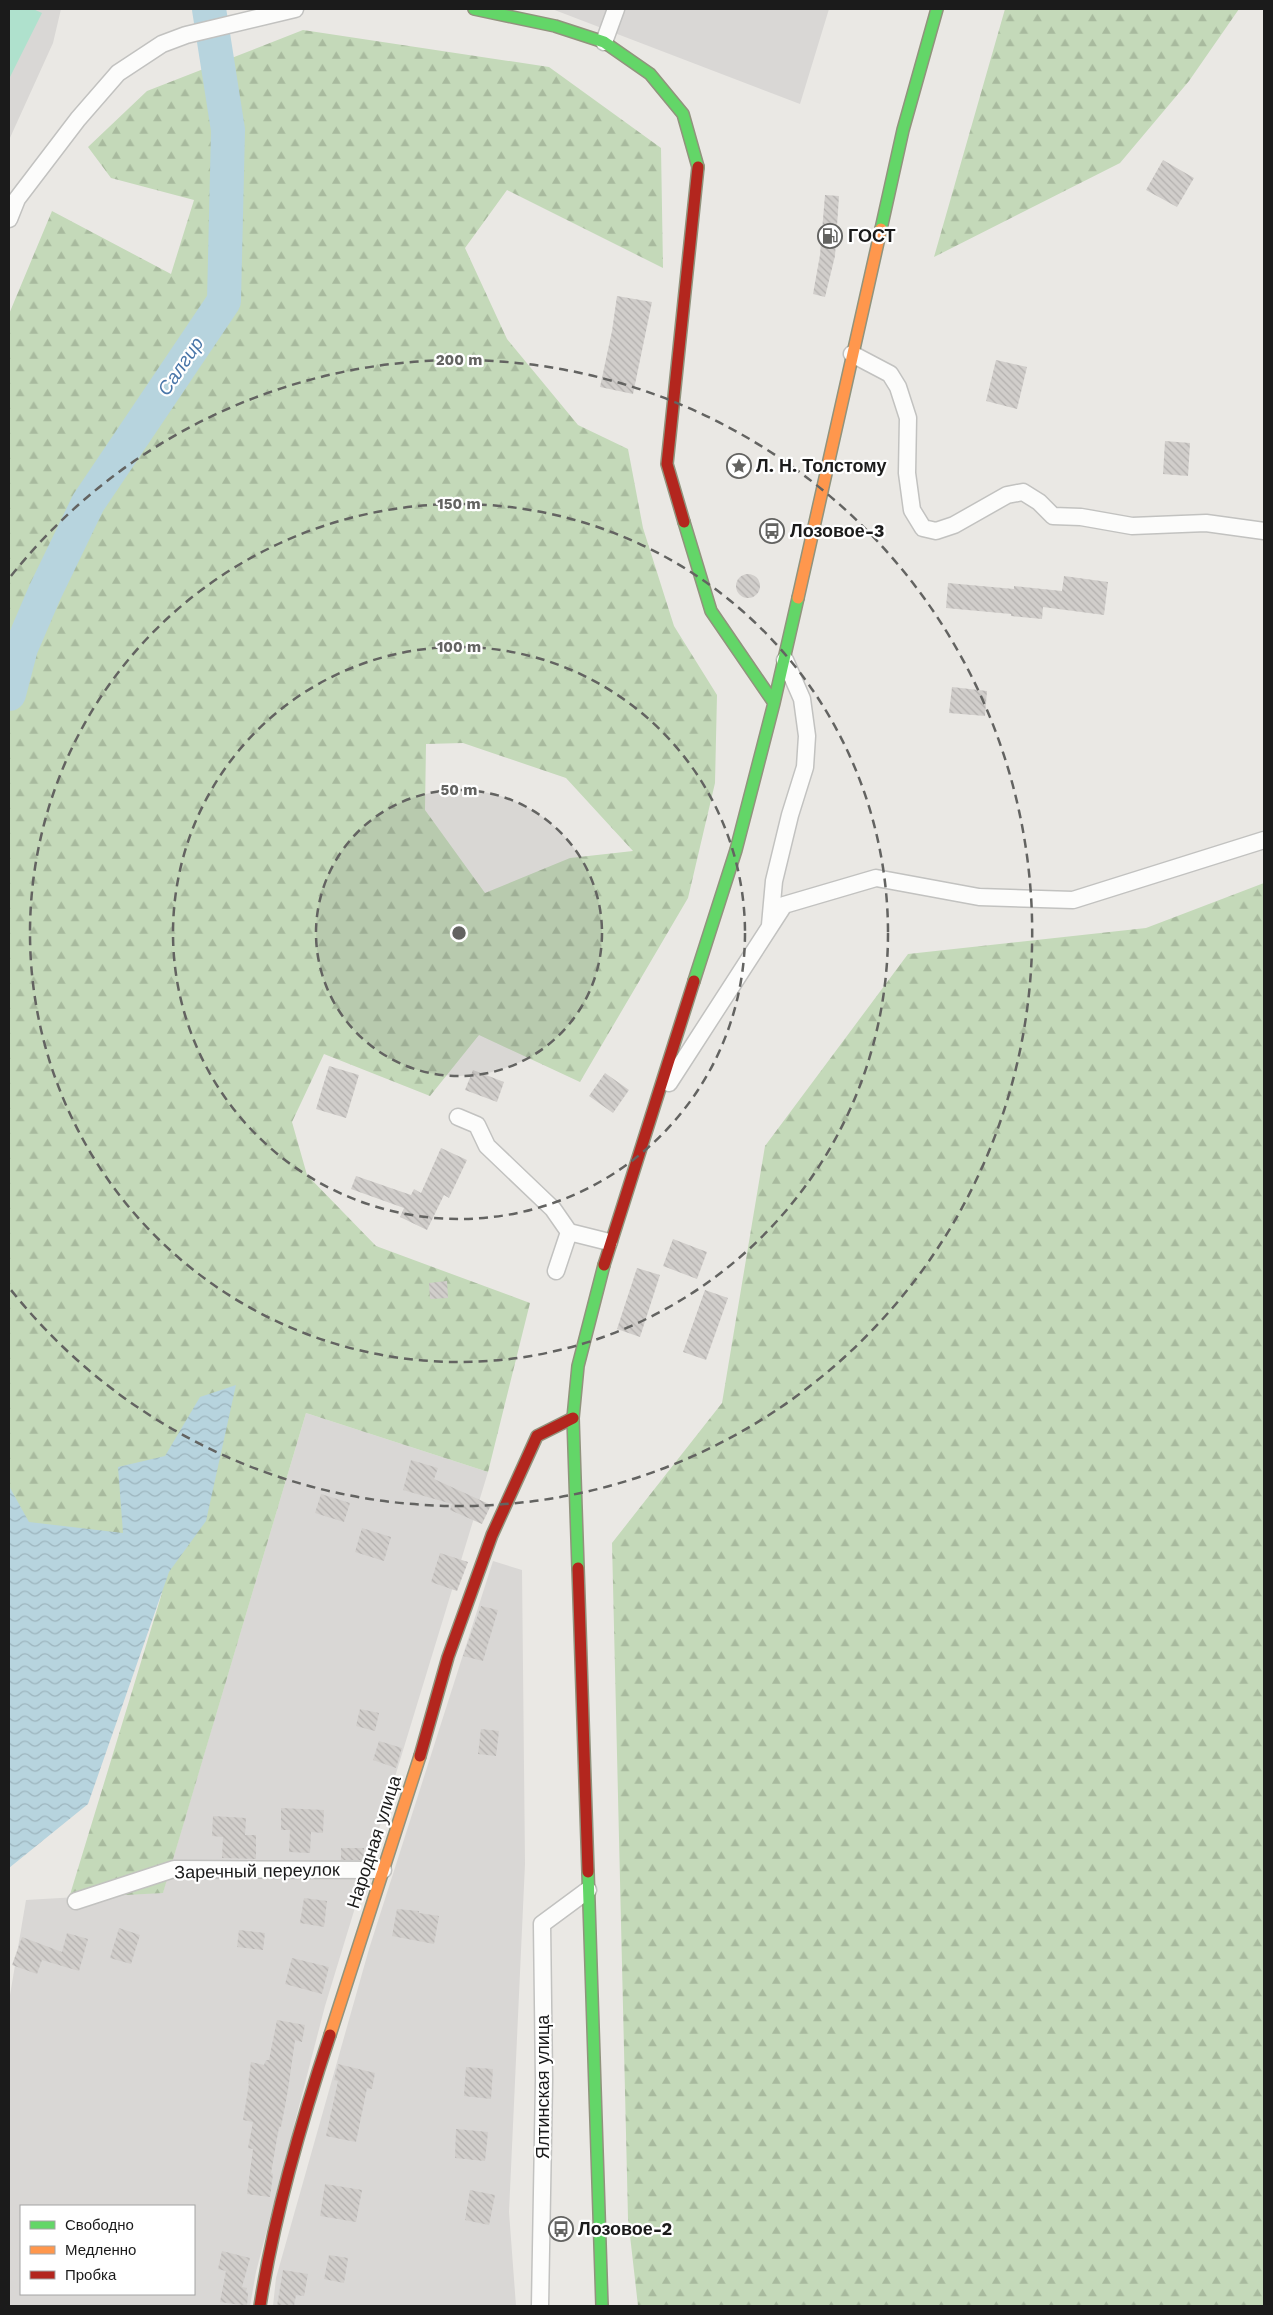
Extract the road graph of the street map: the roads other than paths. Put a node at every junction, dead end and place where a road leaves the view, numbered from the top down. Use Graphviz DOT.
graph roads {
  1 [pos="295,9"];
  2 [pos="474,9"];
  3 [pos="616,9"];
  4 [pos="937,9"];
  5 [pos="604,42"];
  6 [pos="9,219"];
  7 [pos="852,354"];
  8 [pos="1264,531"];
  9 [pos="783,658"];
  10 [pos="774,702"];
  11 [pos="1264,840"];
  12 [pos="770,927"];
  13 [pos="652,1110"];
  14 [pos="458,1117"];
  15 [pos="569,1232"];
  16 [pos="609,1242"];
  17 [pos="556,1271"];
  18 [pos="574,1418"];
  19 [pos="382,1870"];
  20 [pos="588,1890"];
  21 [pos="76,1901"];
  22 [pos="260,2306"];
  23 [pos="540,2306"];
  24 [pos="602,2306"];
  1 -- 6 [label="street"];
  2 -- 5 [label="main road"];
  3 -- 5 [label="street"];
  4 -- 7 [label="main road"];
  5 -- 10 [label="main road"];
  7 -- 8 [label="street"];
  7 -- 9 [label="main road"];
  9 -- 10 [label="main road"];
  9 -- 12 [label="street"];
  10 -- 13 [label="main road"];
  11 -- 12 [label="street"];
  12 -- 13 [label="street"];
  13 -- 16 [label="main road"];
  14 -- 15 [label="street"];
  15 -- 16 [label="street"];
  15 -- 17 [label="street"];
  16 -- 18 [label="main road"];
  18 -- 19 [label="main road, Народная улица"];
  18 -- 20 [label="main road"];
  19 -- 21 [label="street, Заречный переулок"];
  19 -- 22 [label="main road, Народная улица"];
  20 -- 23 [label="street, Ялтинская улица"];
  20 -- 24 [label="main road"];
}
